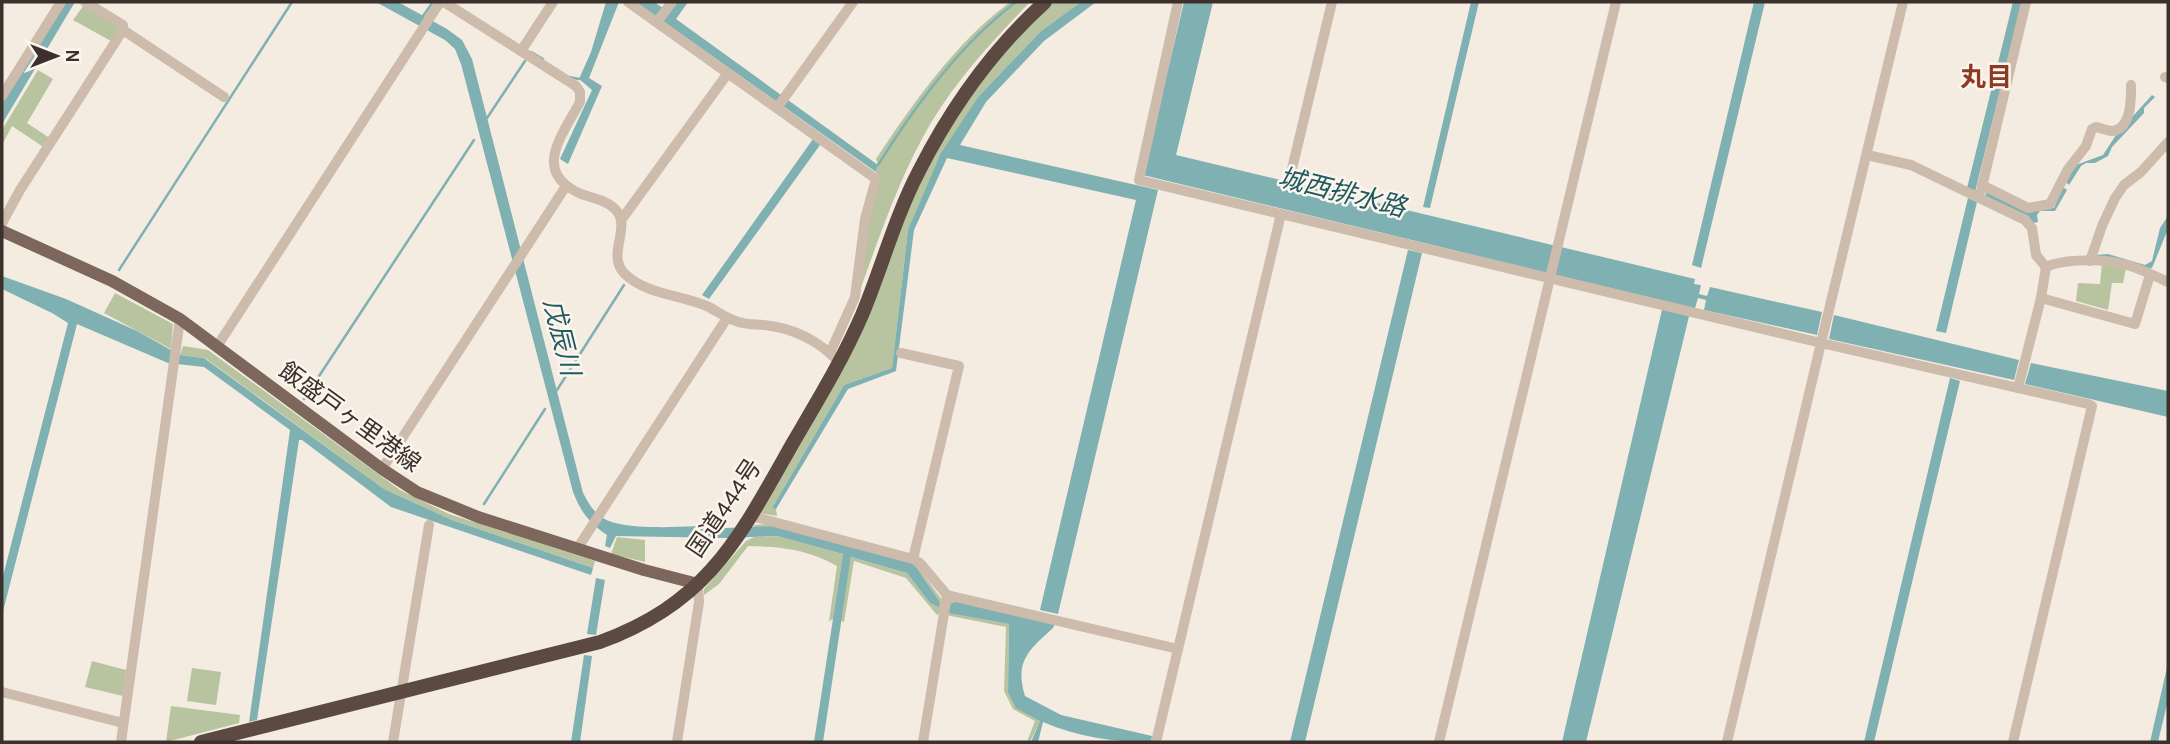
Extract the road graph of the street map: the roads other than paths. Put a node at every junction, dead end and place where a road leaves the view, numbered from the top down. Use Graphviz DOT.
graph roads {
  1 [pos="61,2"];
  2 [pos="85,2"];
  3 [pos="442,2"];
  4 [pos="553,2"];
  5 [pos="628,2"];
  6 [pos="853,2"];
  7 [pos="1045,2"];
  8 [pos="1178,2"];
  9 [pos="1332,2"];
  10 [pos="1616,2"];
  11 [pos="1903,2"];
  12 [pos="2026,2"];
  13 [pos="670,4"];
  14 [pos="657,22"];
  15 [pos="123,30"];
  16 [pos="521,51"];
  17 [pos="728,73"];
  18 [pos="2131,85"];
  19 [pos="2,96"];
  20 [pos="224,97"];
  21 [pos="777,108"];
  22 [pos="2168,142"];
  23 [pos="1867,155"];
  24 [pos="1291,173"];
  25 [pos="1982,185"];
  26 [pos="566,186"];
  27 [pos="1980,198"];
  28 [pos="1281,214"];
  29 [pos="622,219"];
  30 [pos="2,223"];
  31 [pos="2,231"];
  32 [pos="2090,261"];
  33 [pos="2046,267"];
  34 [pos="2150,275"];
  35 [pos="1550,276"];
  36 [pos="2168,282"];
  37 [pos="2040,298"];
  38 [pos="727,317"];
  39 [pos="180,319"];
  40 [pos="1821,343"];
  41 [pos="218,345"];
  42 [pos="901,353"];
  43 [pos="835,357"];
  44 [pos="2018,388"];
  45 [pos="382,469"];
  46 [pos="751,516"];
  47 [pos="429,526"];
  48 [pos="577,549"];
  49 [pos="913,559"];
  50 [pos="698,584"];
  51 [pos="947,595"];
  52 [pos="1178,649"];
  53 [pos="2,692"];
  54 [pos="401,692"];
  55 [pos="123,723"];
  56 [pos="121,742"];
  57 [pos="201,742"];
  58 [pos="393,742"];
  59 [pos="677,742"];
  60 [pos="923,742"];
  61 [pos="1156,742"];
  62 [pos="1439,742"];
  63 [pos="1727,742"];
  64 [pos="2014,742"];
  1 -- 19 [label="street"];
  2 -- 15 [label="street"];
  3 -- 16 [label="street"];
  3 -- 41 [label="street"];
  4 -- 16 [label="street"];
  5 -- 14 [label="street"];
  6 -- 21 [label="street"];
  7 -- 43 [label="highway, 国道444号"];
  8 -- 28 [label="street"];
  9 -- 24 [label="street"];
  10 -- 35 [label="street"];
  11 -- 23 [label="street"];
  12 -- 25 [label="street"];
  13 -- 14 [label="street"];
  14 -- 17 [label="street"];
  15 -- 20 [label="street"];
  15 -- 30 [label="street"];
  16 -- 26 [label="street"];
  17 -- 21 [label="street"];
  17 -- 29 [label="street"];
  18 -- 25 [label="street"];
  21 -- 43 [label="street"];
  22 -- 32 [label="street"];
  23 -- 27 [label="street"];
  23 -- 40 [label="street"];
  25 -- 27 [label="street"];
  26 -- 29 [label="street"];
  26 -- 45 [label="street"];
  27 -- 33 [label="street"];
  28 -- 35 [label="street"];
  28 -- 52 [label="street"];
  29 -- 38 [label="street"];
  31 -- 39 [label="main road, 飯盛戸ヶ里港線"];
  32 -- 33 [label="street"];
  32 -- 34 [label="street"];
  33 -- 37 [label="street"];
  34 -- 36 [label="street"];
  34 -- 37 [label="street"];
  35 -- 40 [label="street"];
  35 -- 62 [label="street"];
  37 -- 44 [label="street"];
  38 -- 43 [label="street"];
  38 -- 48 [label="street"];
  39 -- 41 [label="main road, 飯盛戸ヶ里港線"];
  39 -- 55 [label="street"];
  40 -- 44 [label="street"];
  40 -- 63 [label="street"];
  41 -- 45 [label="main road, 飯盛戸ヶ里港線"];
  42 -- 49 [label="street"];
  43 -- 46 [label="highway, 国道444号"];
  44 -- 64 [label="street"];
  45 -- 48 [label="main road, 飯盛戸ヶ里港線"];
  46 -- 49 [label="street"];
  46 -- 50 [label="highway, 国道444号"];
  47 -- 54 [label="street"];
  48 -- 50 [label="main road, 飯盛戸ヶ里港線"];
  49 -- 51 [label="street"];
  50 -- 54 [label="highway, 国道444号"];
  50 -- 59 [label="street"];
  51 -- 52 [label="street"];
  51 -- 60 [label="street"];
  52 -- 61 [label="street"];
  53 -- 55 [label="street"];
  54 -- 57 [label="highway, 国道444号"];
  54 -- 58 [label="street"];
  55 -- 56 [label="street"];
}
